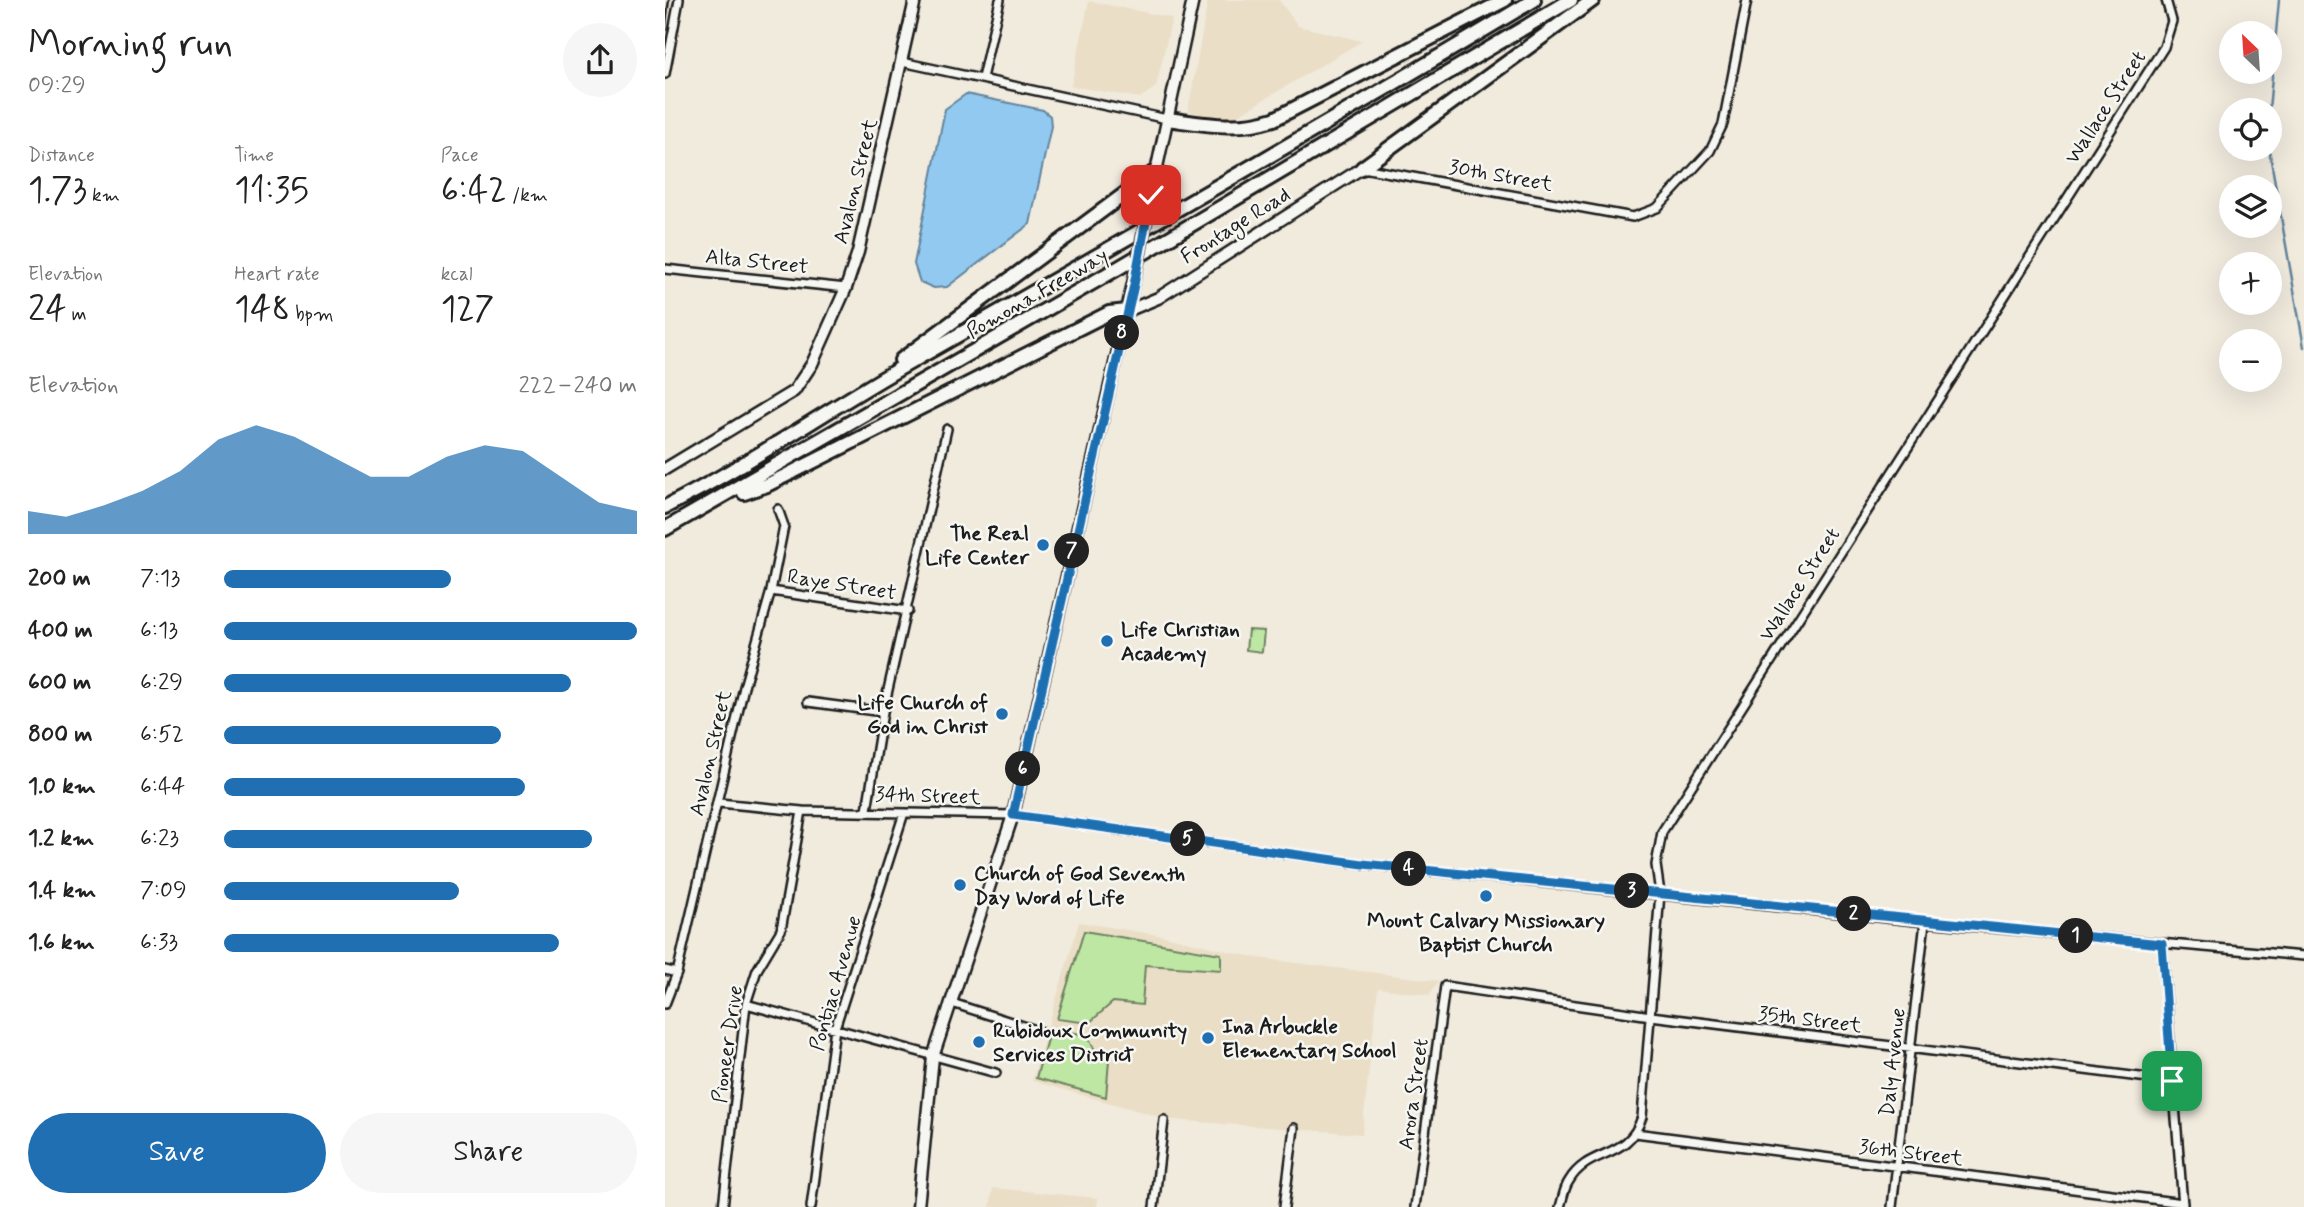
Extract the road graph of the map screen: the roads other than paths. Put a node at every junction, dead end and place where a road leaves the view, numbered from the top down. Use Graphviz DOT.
graph roads {
  1 [pos="679,0"];
  2 [pos="915,0"];
  3 [pos="999,0"];
  4 [pos="1193,0"];
  5 [pos="1505,0"];
  6 [pos="1534,0"];
  7 [pos="1571,0"];
  8 [pos="1593,0"];
  9 [pos="1747,0"];
  10 [pos="2167,0"];
  11 [pos="902,62"];
  12 [pos="665,74"];
  13 [pos="982,78"];
  14 [pos="1167,119"];
  15 [pos="1362,167"];
  16 [pos="1157,170"];
  17 [pos="665,269"];
  18 [pos="846,288"];
  19 [pos="1127,311"];
  20 [pos="820,415"];
  21 [pos="947,429"];
  22 [pos="665,469"];
  23 [pos="718,502"];
  24 [pos="665,507"];
  25 [pos="778,509"];
  26 [pos="665,529"];
  27 [pos="771,591"];
  28 [pos="908,611"];
  29 [pos="808,702"];
  30 [pos="883,712"];
  31 [pos="719,803"];
  32 [pos="867,810"];
  33 [pos="802,811"];
  34 [pos="904,813"];
  35 [pos="1013,815"];
  36 [pos="1660,893"];
  37 [pos="1925,922"];
  38 [pos="2162,944"];
  39 [pos="2304,956"];
  40 [pos="665,970"];
  41 [pos="677,973"];
  42 [pos="1445,986"];
  43 [pos="952,1003"];
  44 [pos="665,1004"];
  45 [pos="746,1004"];
  46 [pos="1651,1016"];
  47 [pos="835,1028"];
  48 [pos="1042,1032"];
  49 [pos="1911,1049"];
  50 [pos="933,1057"];
  51 [pos="996,1073"];
  52 [pos="2172,1081"];
  53 [pos="1164,1120"];
  54 [pos="1294,1128"];
  55 [pos="1636,1133"];
  56 [pos="1898,1168"];
  57 [pos="2183,1205"];
  58 [pos="723,1207"];
  59 [pos="811,1207"];
  60 [pos="918,1207"];
  61 [pos="1154,1207"];
  62 [pos="1284,1207"];
  63 [pos="1415,1207"];
  64 [pos="1560,1207"];
  65 [pos="1892,1207"];
  1 -- 12 [label="street"];
  2 -- 11 [label="main road, Avalon Street"];
  3 -- 13 [label="street"];
  4 -- 14 [label="main road"];
  5 -- 14 [label="highway"];
  6 -- 20 [label="highway, Pomona Freeway"];
  7 -- 23 [label="highway, Pomona Freeway"];
  8 -- 15 [label="highway"];
  9 -- 15 [label="street, 30th Street"];
  10 -- 36 [label="street, Wallace Street"];
  11 -- 13 [label="street"];
  11 -- 18 [label="main road, Avalon Street"];
  13 -- 14 [label="street"];
  14 -- 16 [label="main road"];
  15 -- 19 [label="main road, Frontage Road"];
  16 -- 19 [label="main road, bridge"];
  16 -- 20 [label="highway"];
  17 -- 18 [label="street, Alta Street"];
  18 -- 22 [label="main road, Avalon Street"];
  19 -- 23 [label="highway"];
  19 -- 35 [label="main road"];
  20 -- 24 [label="highway, Pomona Freeway"];
  21 -- 28 [label="street"];
  23 -- 26 [label="highway, Pomona Freeway"];
  25 -- 27 [label="street, Avalon Street"];
  27 -- 28 [label="street, Raye Street"];
  27 -- 31 [label="street, Avalon Street"];
  28 -- 30 [label="street"];
  29 -- 30 [label="street"];
  30 -- 32 [label="street"];
  31 -- 33 [label="street, 34th Street"];
  31 -- 41 [label="street, Avalon Street"];
  32 -- 33 [label="street, 34th Street"];
  32 -- 34 [label="street, 34th Street"];
  33 -- 45 [label="street, Pioneer Drive"];
  34 -- 35 [label="street, 34th Street"];
  34 -- 47 [label="street, Pontiac Avenue"];
  35 -- 36 [label="street, 34th Street"];
  35 -- 43 [label="main road"];
  36 -- 37 [label="street, 34th Street"];
  36 -- 46 [label="street, Wallace Street"];
  37 -- 38 [label="street, 34th Street"];
  37 -- 49 [label="street, Daly Avenue"];
  38 -- 39 [label="street, 34th Street"];
  38 -- 52 [label="street"];
  40 -- 41 [label="street"];
  41 -- 44 [label="street, Avalon Street"];
  42 -- 46 [label="street, 35th Street"];
  42 -- 63 [label="street, Arora Street"];
  43 -- 48 [label="street"];
  43 -- 50 [label="main road"];
  45 -- 47 [label="street"];
  45 -- 58 [label="street, Pioneer Drive"];
  46 -- 49 [label="street, 35th Street"];
  46 -- 55 [label="street, Wallace Street"];
  47 -- 50 [label="street"];
  47 -- 59 [label="street, Pontiac Avenue"];
  49 -- 52 [label="street, 35th Street"];
  49 -- 56 [label="street, Daly Avenue"];
  50 -- 51 [label="street"];
  50 -- 60 [label="main road"];
  52 -- 57 [label="street"];
  53 -- 61 [label="street"];
  54 -- 62 [label="street"];
  55 -- 56 [label="street, 36th Street"];
  55 -- 64 [label="street"];
  56 -- 57 [label="street, 36th Street"];
  56 -- 65 [label="street, Daly Avenue"];
}
